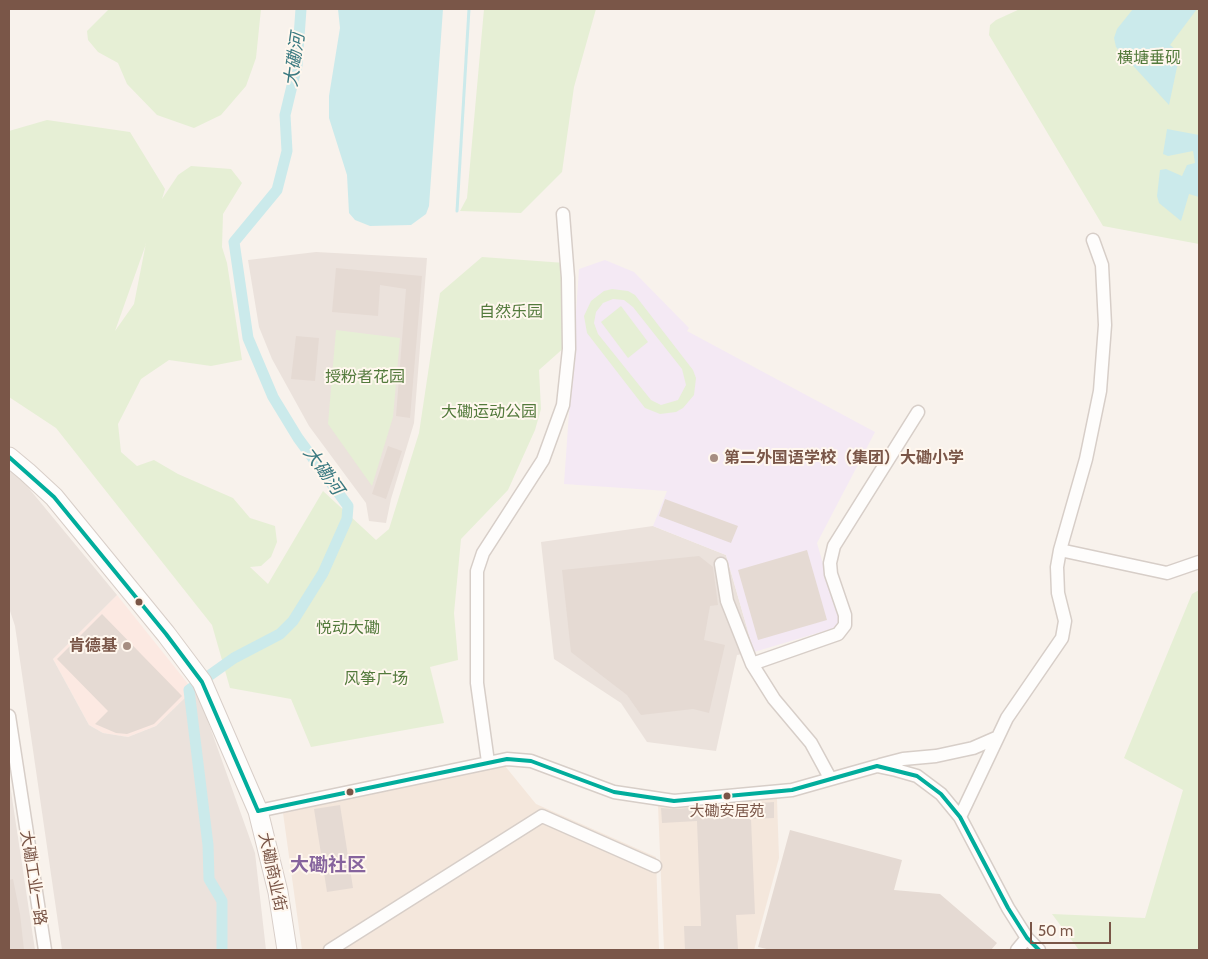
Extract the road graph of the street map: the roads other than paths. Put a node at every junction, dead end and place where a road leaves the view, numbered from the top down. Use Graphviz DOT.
graph roads {
  1 [pos="563,214"];
  2 [pos="1093,240"];
  3 [pos="918,412"];
  4 [pos="9,457"];
  5 [pos="1060,550"];
  6 [pos="1199,562"];
  7 [pos="721,564"];
  8 [pos="752,664"];
  9 [pos="9,716"];
  10 [pos="996,738"];
  11 [pos="488,762"];
  12 [pos="877,766"];
  13 [pos="830,778"];
  14 [pos="258,810"];
  15 [pos="960,816"];
  16 [pos="655,866"];
  17 [pos="1027,938"];
  18 [pos="45,950"];
  19 [pos="287,950"];
  20 [pos="330,950"];
  21 [pos="1017,950"];
  22 [pos="1039,950"];
  1 -- 11 [label="street"];
  2 -- 5 [label="street"];
  3 -- 8 [label="street"];
  4 -- 14 [label="street, 大磡商业街"];
  5 -- 6 [label="street"];
  5 -- 10 [label="street"];
  7 -- 8 [label="street"];
  8 -- 13 [label="street"];
  9 -- 18 [label="street, 大磡工业一路"];
  10 -- 12 [label="street"];
  10 -- 15 [label="street"];
  11 -- 13 [label="street"];
  11 -- 14 [label="street"];
  12 -- 13 [label="street"];
  12 -- 15 [label="street"];
  14 -- 19 [label="street, 大磡商业街"];
  15 -- 17 [label="street"];
  16 -- 20 [label="street"];
  17 -- 21 [label="street"];
  17 -- 22 [label="street"];
}
